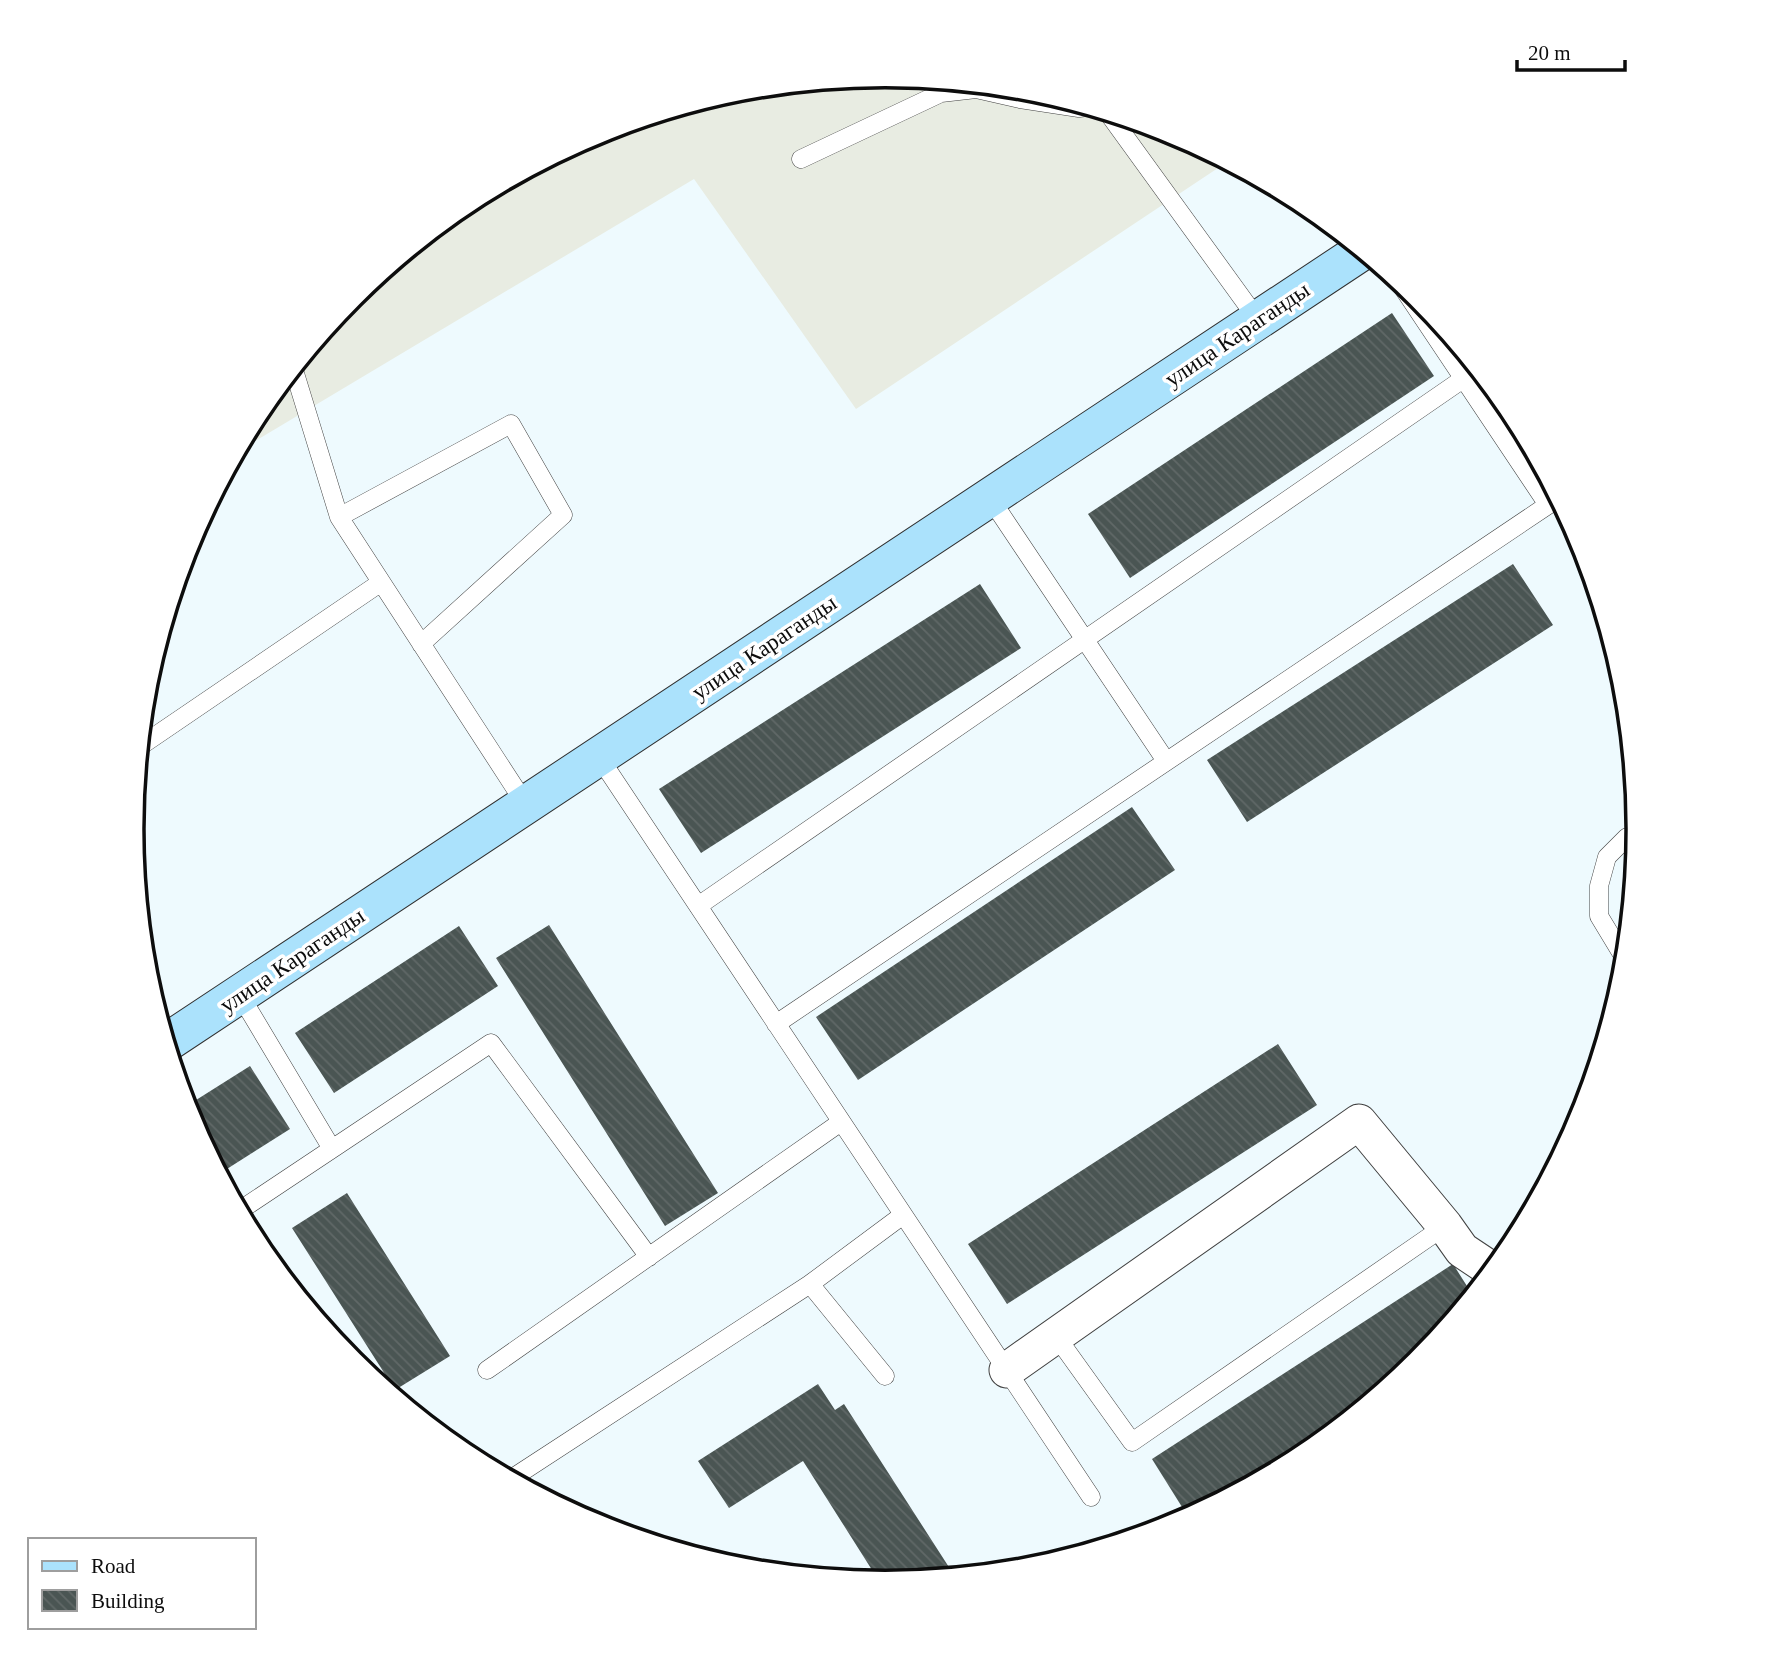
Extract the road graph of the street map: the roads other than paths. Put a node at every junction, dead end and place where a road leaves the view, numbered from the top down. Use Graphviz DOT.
graph roads {
  1 [pos="956,91"];
  2 [pos="1117,125"];
  3 [pos="801,159"];
  4 [pos="1354,256"];
  5 [pos="1258,320"];
  6 [pos="1427,325"];
  7 [pos="296,378"];
  8 [pos="1463,379"];
  9 [pos="990,498"];
  10 [pos="339,517"];
  11 [pos="380,583"];
  12 [pos="1085,640"];
  13 [pos="421,644"];
  14 [pos="149,740"];
  15 [pos="599,757"];
  16 [pos="1166,761"];
  17 [pos="526,806"];
  18 [pos="1626,838"];
  19 [pos="698,906"];
  20 [pos="1616,944"];
  21 [pos="240,995"];
  22 [pos="776,1024"];
  23 [pos="174,1038"];
  24 [pos="841,1122"];
  25 [pos="332,1149"];
  26 [pos="247,1206"];
  27 [pos="903,1215"];
  28 [pos="1445,1226"];
  29 [pos="649,1257"];
  30 [pos="1483,1264"];
  31 [pos="810,1284"];
  32 [pos="1056,1336"];
  33 [pos="487,1370"];
  34 [pos="1007,1370"];
  35 [pos="885,1376"];
  36 [pos="520,1473"];
  37 [pos="1091,1497"];
  1 -- 3 [label="lane"];
  2 -- 5 [label="lane"];
  4 -- 5 [label="main road, улица Караганды"];
  5 -- 9 [label="main road, улица Караганды"];
  6 -- 8 [label="lane"];
  7 -- 10 [label="lane"];
  8 -- 12 [label="lane"];
  8 -- 16 [label="lane"];
  9 -- 12 [label="lane"];
  9 -- 15 [label="main road, улица Караганды"];
  10 -- 11 [label="lane"];
  10 -- 13 [label="lane"];
  11 -- 13 [label="lane"];
  11 -- 14 [label="lane"];
  12 -- 16 [label="lane"];
  12 -- 19 [label="lane"];
  13 -- 17 [label="lane"];
  15 -- 17 [label="main road, улица Караганды"];
  15 -- 19 [label="lane"];
  16 -- 22 [label="lane"];
  17 -- 21 [label="main road, улица Караганды"];
  18 -- 20 [label="lane"];
  19 -- 22 [label="lane"];
  21 -- 23 [label="main road, улица Караганды"];
  21 -- 25 [label="lane"];
  22 -- 24 [label="lane"];
  24 -- 27 [label="lane"];
  24 -- 29 [label="lane"];
  25 -- 26 [label="lane"];
  25 -- 29 [label="lane"];
  27 -- 31 [label="lane"];
  27 -- 34 [label="lane"];
  28 -- 30 [label="street"];
  28 -- 32 [label="street"];
  28 -- 32 [label="lane"];
  29 -- 33 [label="lane"];
  31 -- 35 [label="lane"];
  31 -- 36 [label="lane"];
  32 -- 34 [label="street"];
  34 -- 37 [label="lane"];
}
